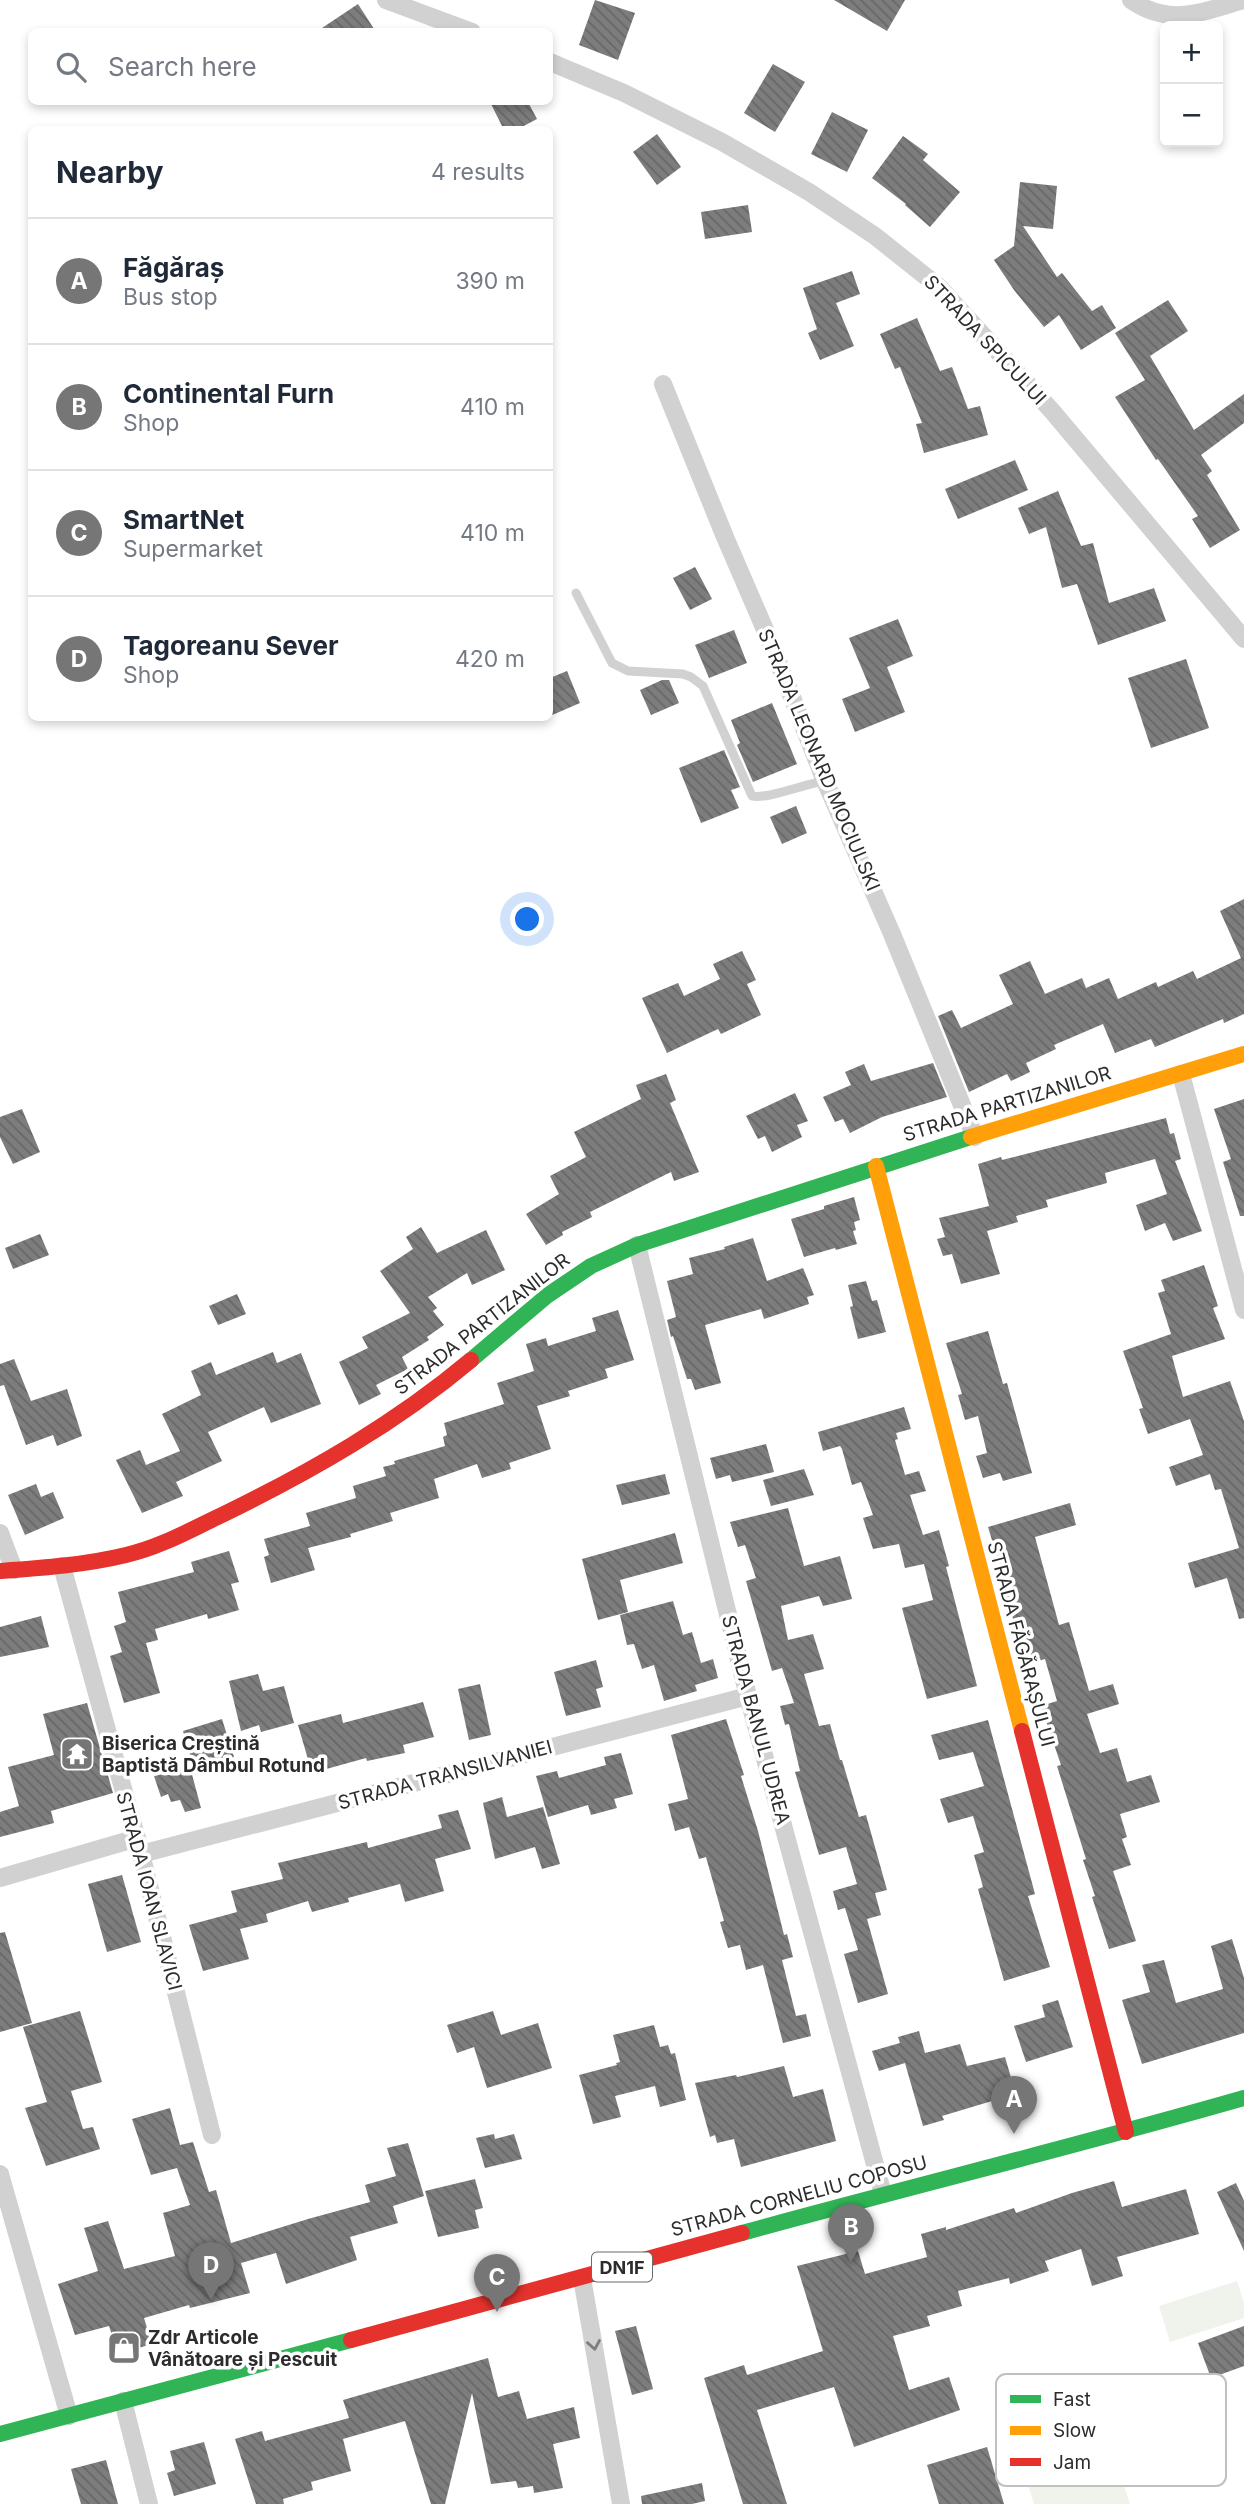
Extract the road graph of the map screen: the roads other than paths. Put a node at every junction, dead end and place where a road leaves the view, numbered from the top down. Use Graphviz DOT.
graph roads {
  1 [pos="386,0"];
  2 [pos="1131,0"];
  3 [pos="1244,0"];
  4 [pos="461,28"];
  5 [pos="553,63"];
  6 [pos="663,384"];
  7 [pos="576,593"];
  8 [pos="1244,639"];
  9 [pos="825,781"];
  10 [pos="1244,1054"];
  11 [pos="1181,1073"];
  12 [pos="975,1137"];
  13 [pos="876,1166"];
  14 [pos="637,1245"];
  15 [pos="1244,1310"];
  16 [pos="0,1533"];
  17 [pos="62,1566"];
  18 [pos="7,1570"];
  19 [pos="748,1696"];
  20 [pos="139,1846"];
  21 [pos="0,1878"];
  22 [pos="1244,2098"];
  23 [pos="1126,2132"];
  24 [pos="212,2135"];
  25 [pos="0,2174"];
  26 [pos="883,2194"];
  27 [pos="582,2278"];
  28 [pos="123,2401"];
  29 [pos="69,2416"];
  30 [pos="0,2434"];
  31 [pos="149,2504"];
  32 [pos="621,2504"];
  1 -- 4 [label="street"];
  2 -- 3 [label="street"];
  5 -- 8 [label="street, STRADA SPICULUI"];
  6 -- 9 [label="street, STRADA LEONARD MOCIULSKI"];
  7 -- 9 [label="lane"];
  9 -- 12 [label="street, STRADA LEONARD MOCIULSKI"];
  10 -- 11 [label="street, STRADA PARTIZANILOR"];
  11 -- 12 [label="street, STRADA PARTIZANILOR"];
  11 -- 15 [label="street"];
  12 -- 13 [label="street, STRADA PARTIZANILOR"];
  13 -- 14 [label="street, STRADA PARTIZANILOR"];
  13 -- 23 [label="street, STRADA FĂGĂRAȘULUI"];
  14 -- 17 [label="street, STRADA PARTIZANILOR"];
  14 -- 19 [label="street, STRADA BANUL UDREA"];
  16 -- 18 [label="street"];
  17 -- 18 [label="street, STRADA PARTIZANILOR"];
  17 -- 20 [label="street, STRADA IOAN SLAVICI"];
  19 -- 20 [label="street, STRADA TRANSILVANIEI"];
  19 -- 26 [label="street, STRADA BANUL UDREA"];
  20 -- 21 [label="street, STRADA TRANSILVANIEI"];
  20 -- 24 [label="street, STRADA IOAN SLAVICI"];
  22 -- 23 [label="street, STRADA CORNELIU COPOSU / DN1F"];
  23 -- 26 [label="street, STRADA CORNELIU COPOSU / DN1F"];
  25 -- 29 [label="street"];
  26 -- 27 [label="street, STRADA CORNELIU COPOSU / DN1F"];
  27 -- 28 [label="street, STRADA CORNELIU COPOSU / DN1F"];
  27 -- 32 [label="street, one-way"];
  28 -- 29 [label="street, STRADA CORNELIU COPOSU / DN1F"];
  28 -- 31 [label="street"];
  29 -- 30 [label="street, STRADA CORNELIU COPOSU / DN1F"];
}
